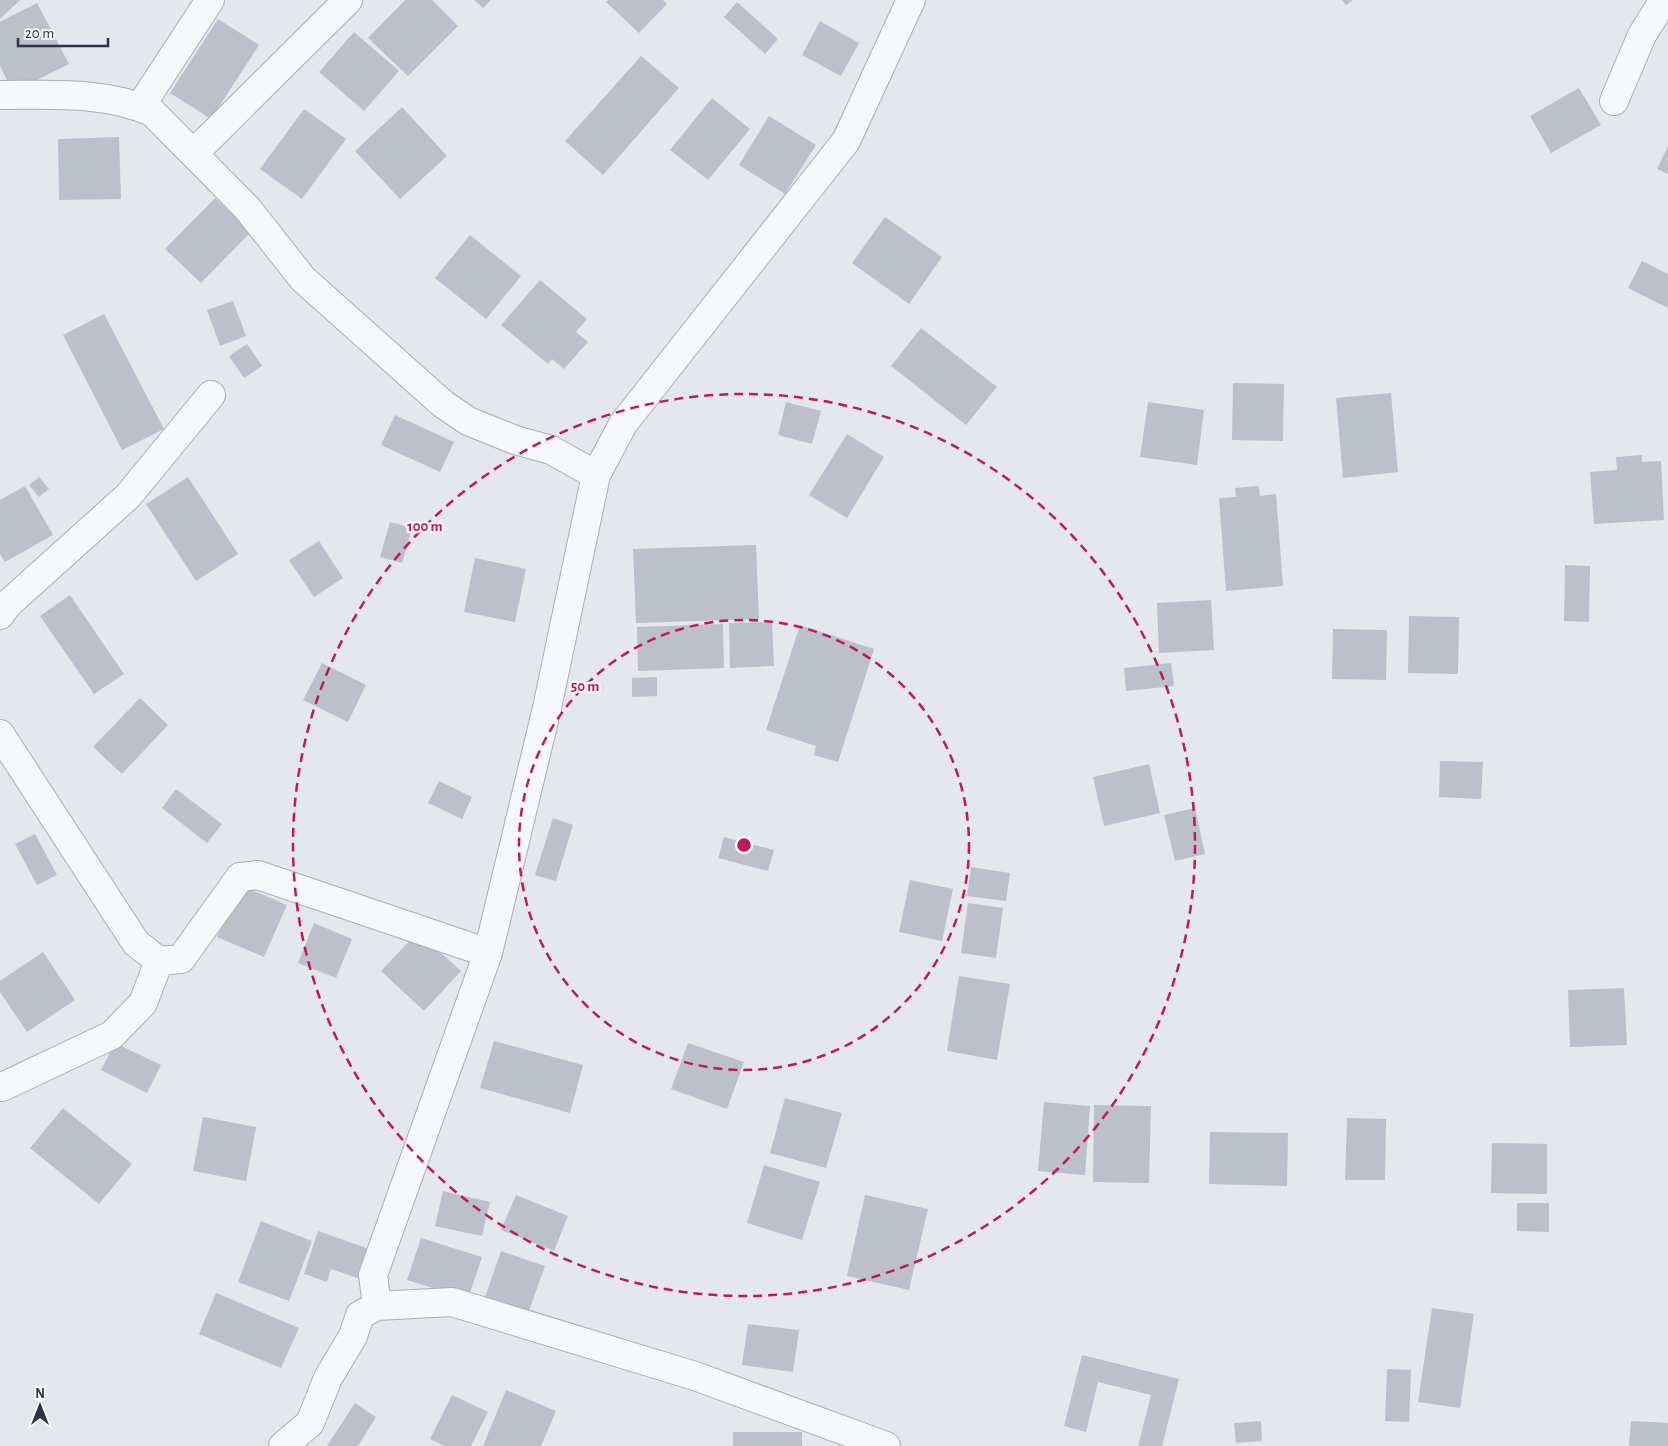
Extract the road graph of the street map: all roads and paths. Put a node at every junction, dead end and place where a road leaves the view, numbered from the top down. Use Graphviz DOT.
graph roads {
  1 [pos="210,0"];
  2 [pos="348,0"];
  3 [pos="911,0"];
  4 [pos="1664,0"];
  5 [pos="0,95"];
  6 [pos="1614,101"];
  7 [pos="140,107"];
  8 [pos="194,153"];
  9 [pos="211,395"];
  10 [pos="596,475"];
  11 [pos="0,615"];
  12 [pos="0,734"];
  13 [pos="488,953"];
  14 [pos="159,961"];
  15 [pos="2,1087"];
  16 [pos="377,1306"];
  17 [pos="283,1446"];
  18 [pos="886,1446"];
  1 -- 7 [label="street"];
  2 -- 8 [label="street"];
  3 -- 10 [label="street"];
  4 -- 6 [label="street"];
  5 -- 7 [label="street"];
  7 -- 8 [label="street"];
  8 -- 10 [label="street"];
  9 -- 11 [label="street"];
  10 -- 13 [label="street"];
  12 -- 14 [label="street"];
  13 -- 14 [label="street"];
  13 -- 16 [label="street"];
  14 -- 15 [label="street"];
  16 -- 17 [label="street"];
  16 -- 18 [label="street"];
}
